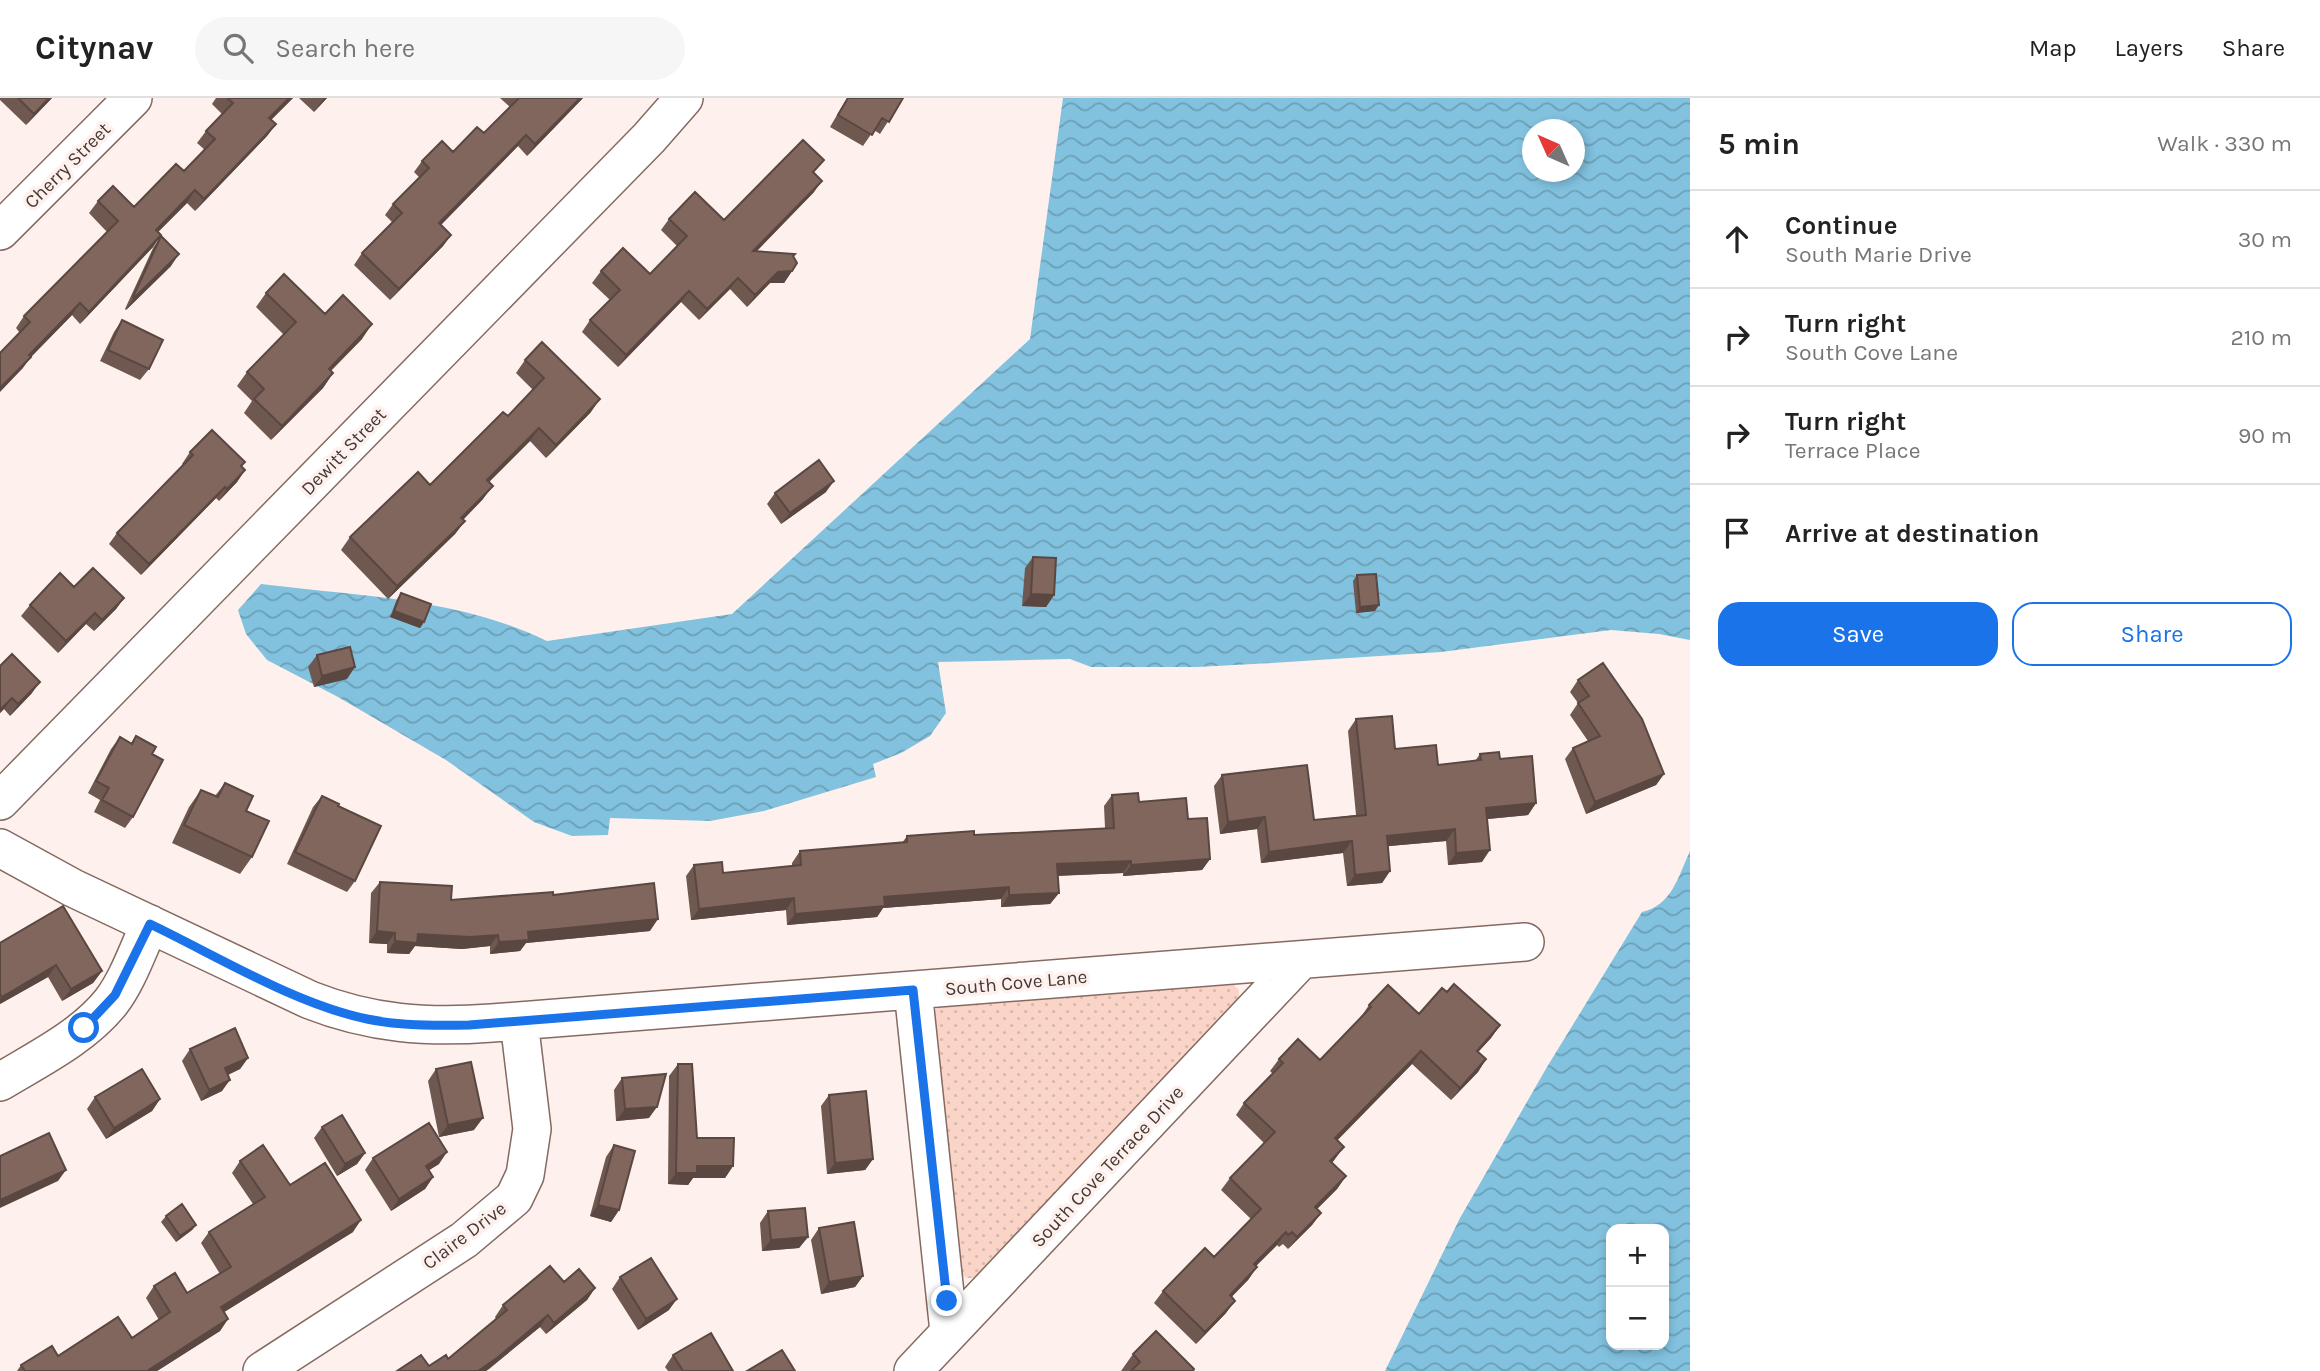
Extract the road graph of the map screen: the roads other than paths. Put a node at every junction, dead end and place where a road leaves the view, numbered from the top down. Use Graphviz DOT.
graph roads {
  1 [pos="133,98"];
  2 [pos="684,98"];
  3 [pos="0,231"];
  4 [pos="0,802"];
  5 [pos="0,848"];
  6 [pos="150,924"];
  7 [pos="1525,942"];
  8 [pos="1300,961"];
  9 [pos="913,990"];
  10 [pos="519,1021"];
  11 [pos="0,1082"];
  12 [pos="949,1332"];
  13 [pos="262,1371"];
  14 [pos="913,1371"];
  1 -- 3 [label="street, Cherry Street"];
  2 -- 4 [label="street, Dewitt Street"];
  5 -- 6 [label="street, South Cove Lane"];
  6 -- 10 [label="street, South Cove Lane"];
  6 -- 11 [label="street"];
  7 -- 8 [label="street, South Cove Lane"];
  8 -- 9 [label="street, South Cove Lane"];
  8 -- 12 [label="street, South Cove Terrace Drive"];
  9 -- 10 [label="street, South Cove Lane"];
  9 -- 12 [label="street"];
  10 -- 13 [label="street, Claire Drive"];
  12 -- 14 [label="street, South Cove Terrace Drive"];
}
